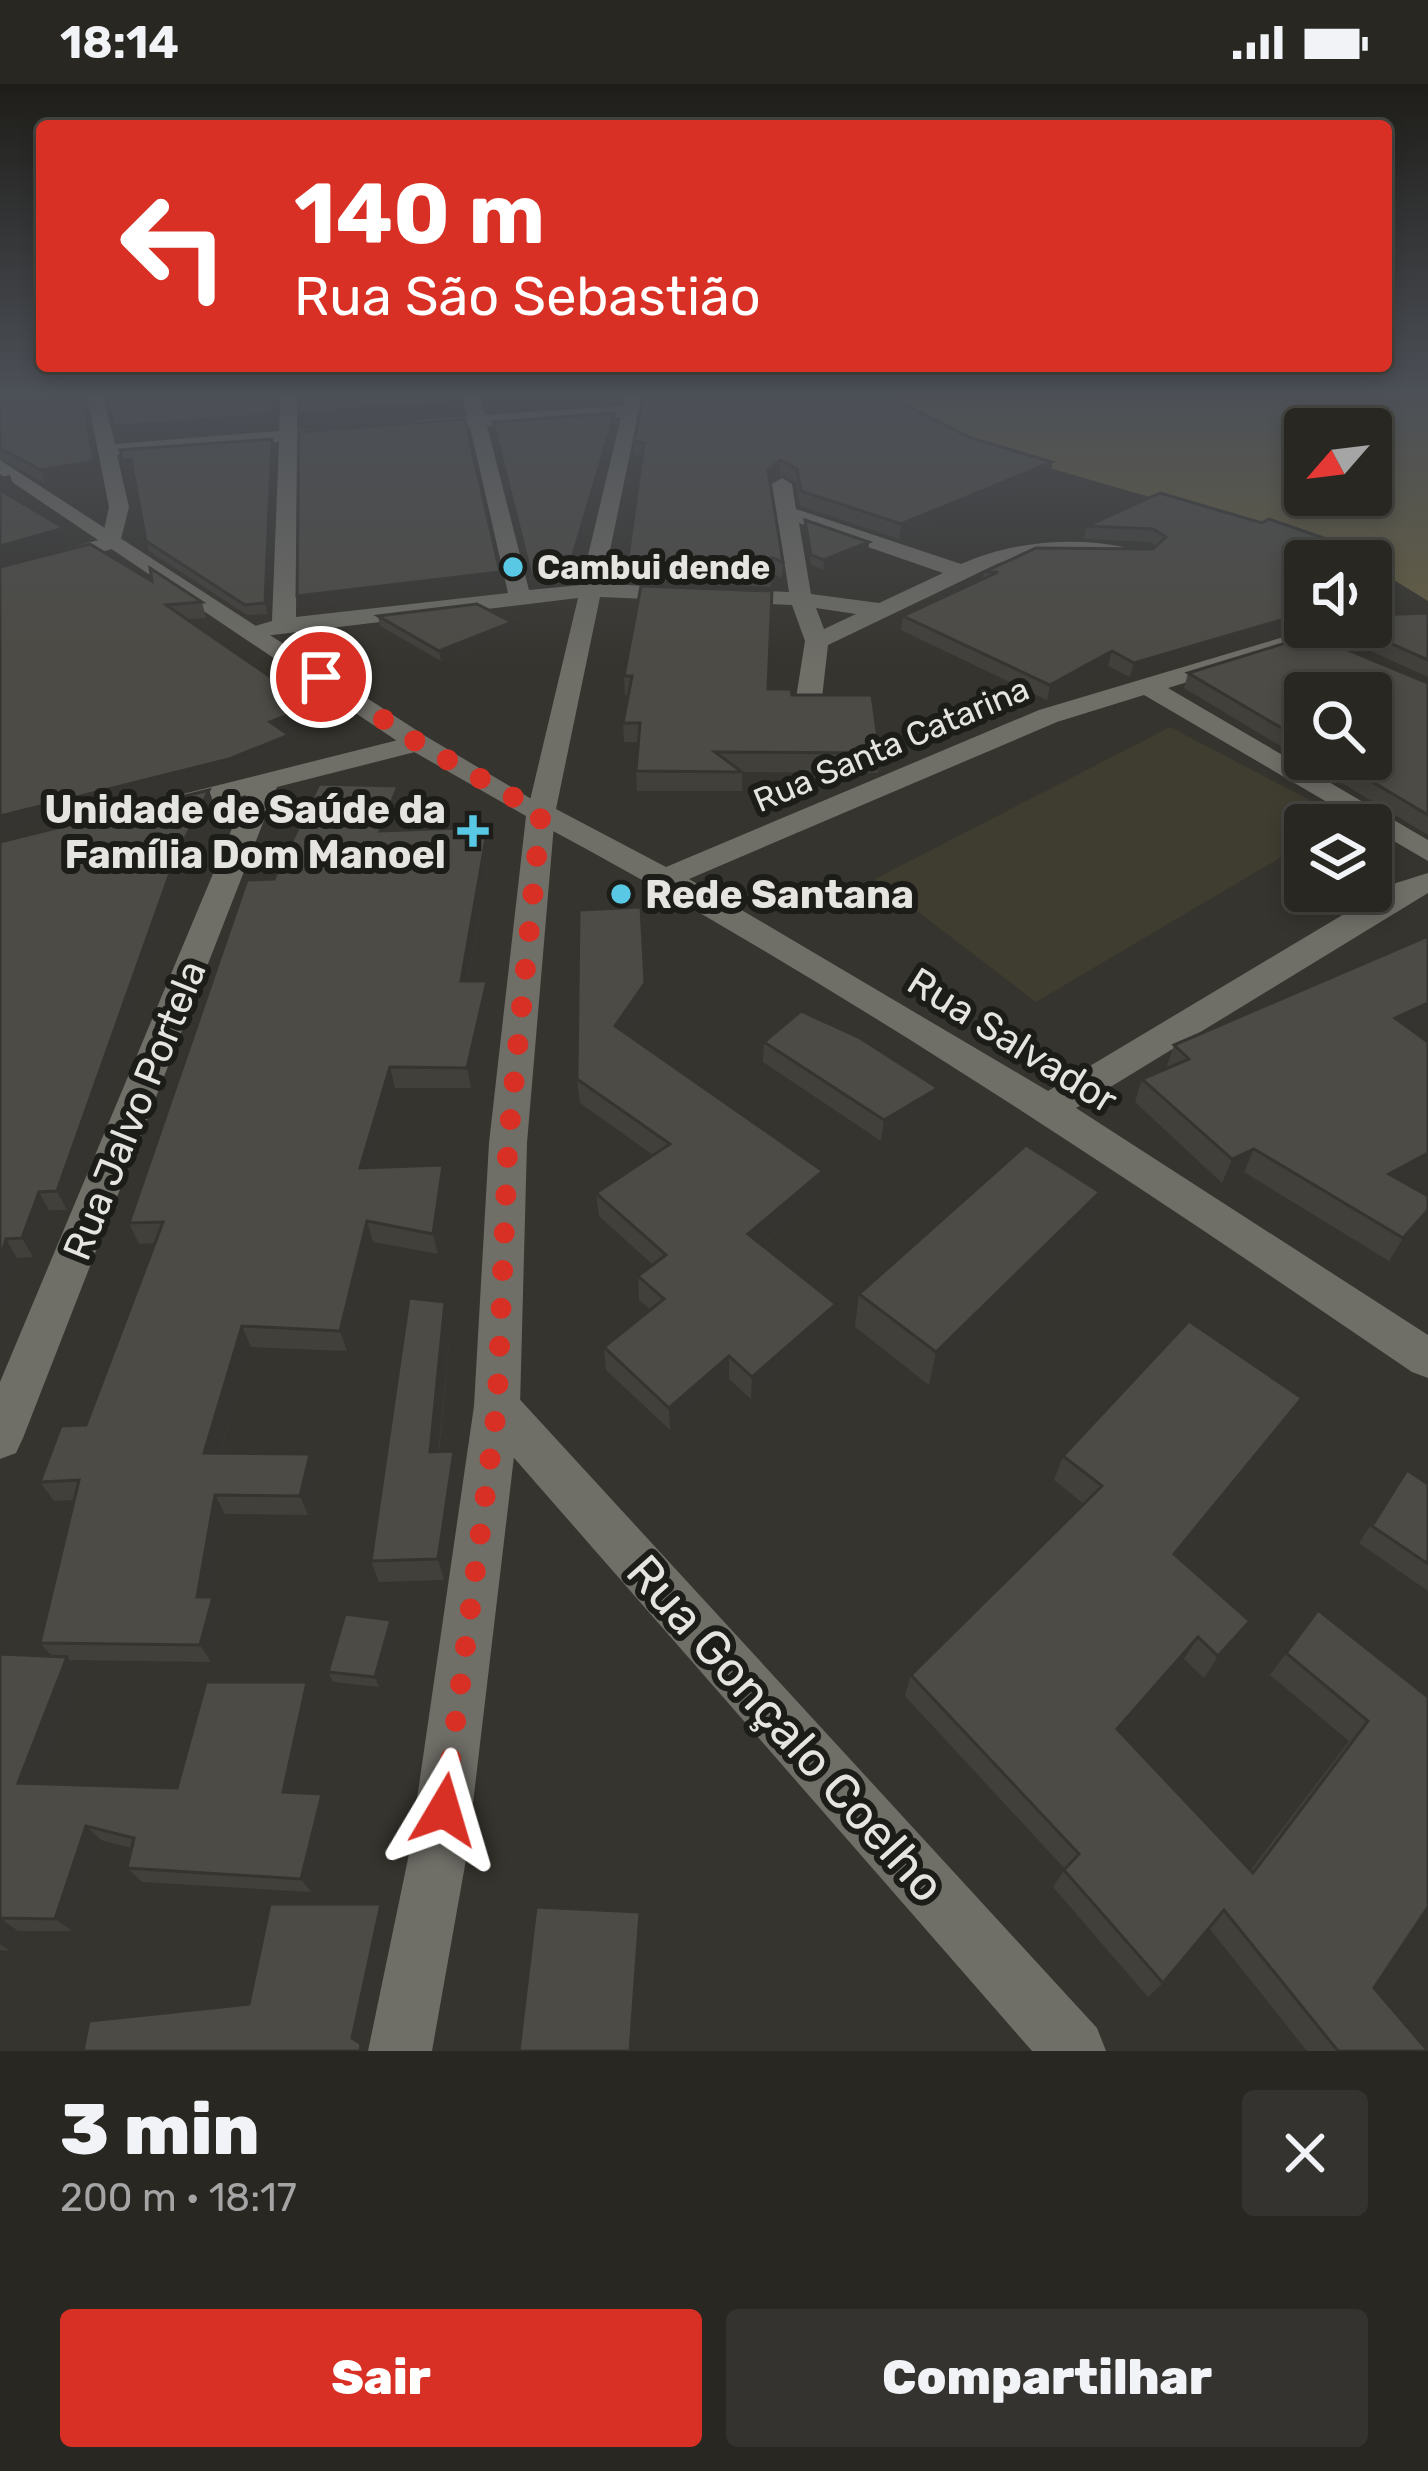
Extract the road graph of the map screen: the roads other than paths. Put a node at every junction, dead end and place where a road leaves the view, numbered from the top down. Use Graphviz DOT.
graph roads {
  1 [pos="24,483"];
  2 [pos="115,483"];
  3 [pos="288,483"];
  4 [pos="491,483"];
  5 [pos="615,483"];
  6 [pos="782,484"];
  7 [pos="788,513"];
  8 [pos="112,543"];
  9 [pos="1148,552"];
  10 [pos="959,571"];
  11 [pos="0,574"];
  12 [pos="592,590"];
  13 [pos="520,598"];
  14 [pos="801,599"];
  15 [pos="879,610"];
  16 [pos="284,625"];
  17 [pos="256,633"];
  18 [pos="817,641"];
  19 [pos="1284,644"];
  20 [pos="1333,648"];
  21 [pos="1348,655"];
  22 [pos="1144,684"];
  23 [pos="809,698"];
  24 [pos="418,743"];
  25 [pos="266,782"];
  26 [pos="541,813"];
  27 [pos="137,814"];
  28 [pos="1428,852"];
  29 [pos="668,878"];
  30 [pos="1428,882"];
  31 [pos="1047,1108"];
  32 [pos="1428,1359"];
  33 [pos="497,1406"];
  34 [pos="0,1438"];
  35 [pos="400,2051"];
  36 [pos="1074,2051"];
  1 -- 8 [label="street, Rua Salvador"];
  2 -- 8 [label="street"];
  3 -- 16 [label="street"];
  4 -- 13 [label="street"];
  5 -- 12 [label="street"];
  6 -- 7 [label="street"];
  7 -- 10 [label="street"];
  7 -- 14 [label="street"];
  8 -- 11 [label="street"];
  8 -- 17 [label="street, Rua Salvador"];
  9 -- 10 [label="street"];
  10 -- 15 [label="street"];
  12 -- 13 [label="street"];
  12 -- 14 [label="street"];
  12 -- 26 [label="street"];
  13 -- 16 [label="street"];
  14 -- 15 [label="street"];
  14 -- 18 [label="street"];
  15 -- 18 [label="street"];
  16 -- 17 [label="street"];
  17 -- 24 [label="street, Rua Salvador"];
  18 -- 23 [label="street"];
  19 -- 22 [label="street, Rua Santa Catarina"];
  20 -- 21 [label="street"];
  22 -- 28 [label="street"];
  22 -- 29 [label="street, Rua Santa Catarina"];
  24 -- 25 [label="street"];
  24 -- 26 [label="street, Rua Salvador"];
  25 -- 27 [label="street"];
  25 -- 34 [label="street, Rua Jalvo Portela"];
  26 -- 29 [label="street, Rua Salvador"];
  26 -- 33 [label="street"];
  29 -- 31 [label="street, Rua Salvador"];
  30 -- 31 [label="street"];
  31 -- 32 [label="street, Rua Salvador"];
  33 -- 35 [label="street"];
  33 -- 36 [label="street, Rua Gonçalo Coelho"];
}
